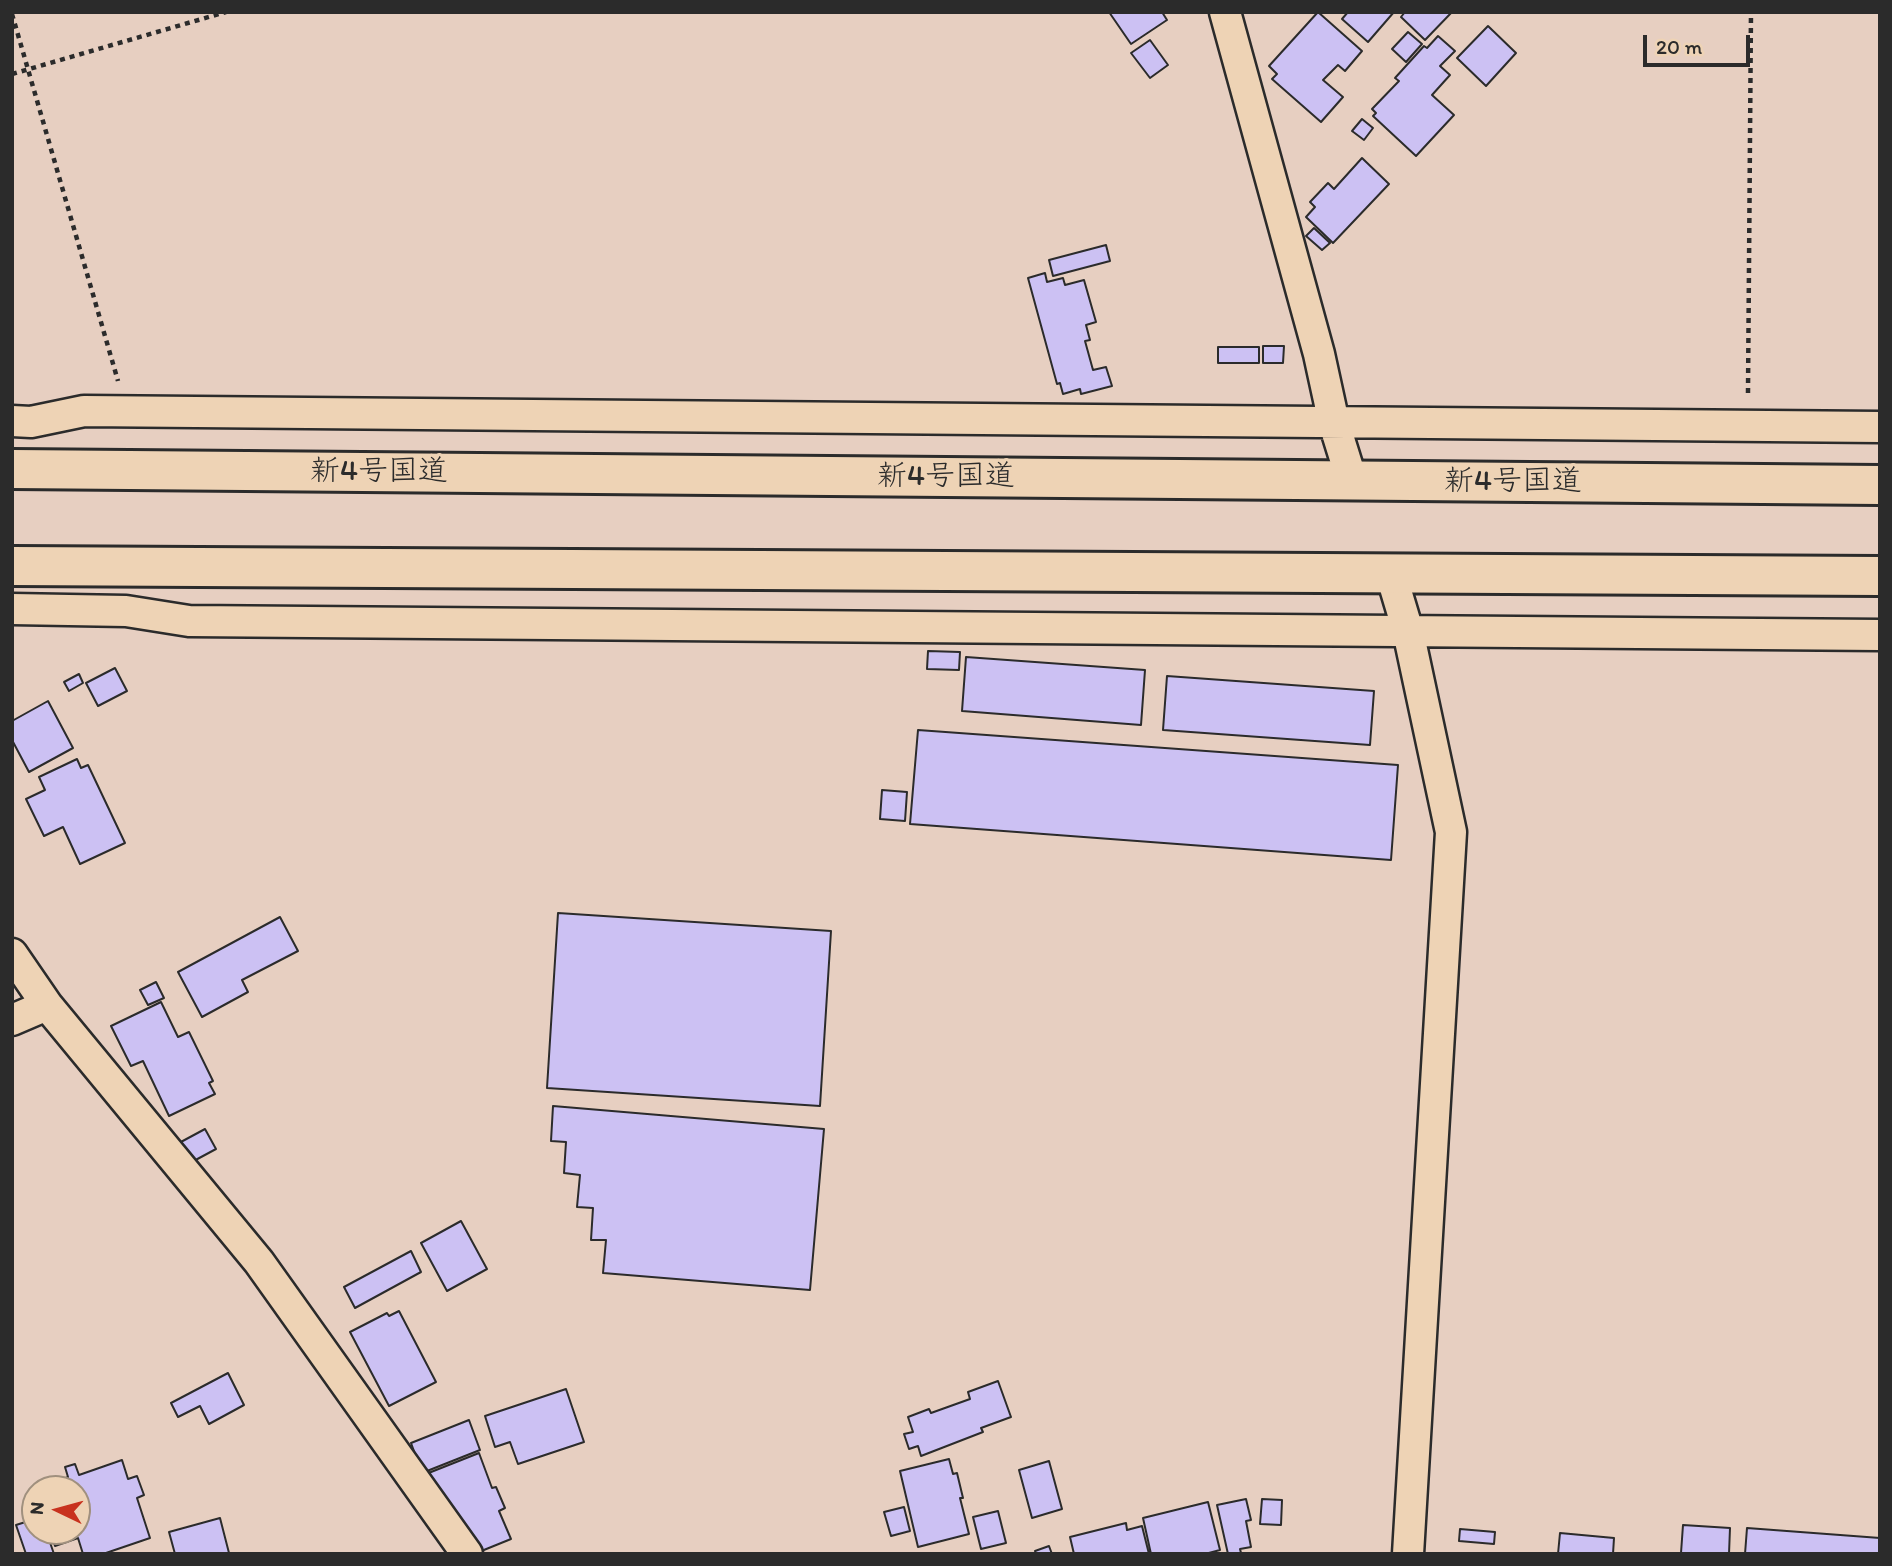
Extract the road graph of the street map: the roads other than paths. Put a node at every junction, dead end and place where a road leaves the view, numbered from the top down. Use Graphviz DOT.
graph roads {
  1 [pos="1225,12"];
  2 [pos="12,421"];
  3 [pos="1334,423"];
  4 [pos="1880,428"];
  5 [pos="12,470"];
  6 [pos="1352,481"];
  7 [pos="1880,485"];
  8 [pos="12,566"];
  9 [pos="58,566"];
  10 [pos="1391,574"];
  11 [pos="1880,576"];
  12 [pos="12,609"];
  13 [pos="54,610"];
  14 [pos="1408,631"];
  15 [pos="1880,635"];
  16 [pos="12,954"];
  17 [pos="47,1005"];
  18 [pos="12,1020"];
  19 [pos="467,1554"];
  20 [pos="1408,1554"];
  1 -- 3 [label="street"];
  2 -- 3 [label="street"];
  3 -- 4 [label="street"];
  3 -- 6 [label="street"];
  5 -- 6 [label="highway, 新4号国道"];
  6 -- 7 [label="highway, 新4号国道"];
  8 -- 9 [label="highway"];
  9 -- 10 [label="highway"];
  9 -- 13 [label="street"];
  10 -- 11 [label="highway"];
  10 -- 14 [label="street"];
  12 -- 13 [label="street"];
  13 -- 14 [label="street"];
  14 -- 15 [label="street"];
  14 -- 20 [label="street"];
  16 -- 17 [label="street"];
  17 -- 18 [label="street"];
  17 -- 19 [label="street"];
}
